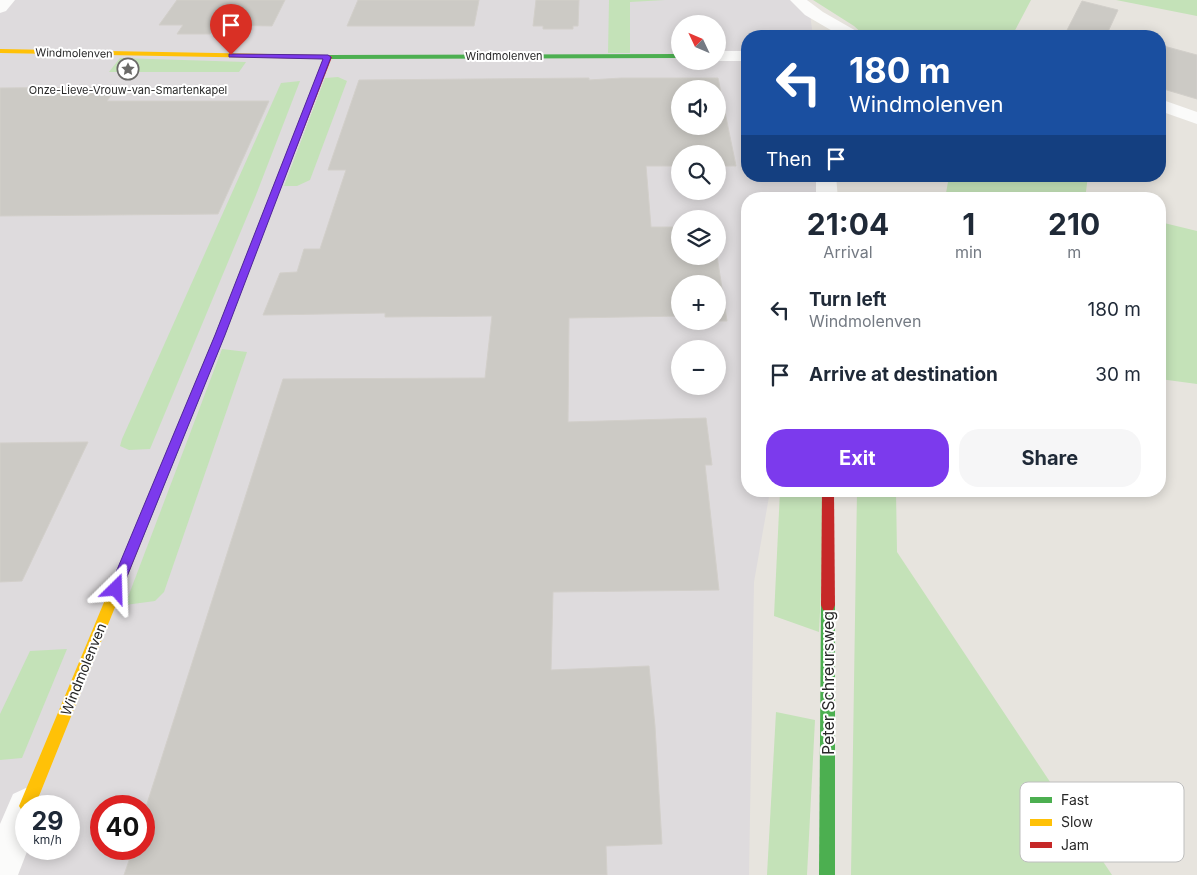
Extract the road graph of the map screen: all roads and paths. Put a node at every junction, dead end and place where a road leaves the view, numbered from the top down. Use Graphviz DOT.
graph roads {
  1 [pos="8,0"];
  2 [pos="798,0"];
  3 [pos="0,8"];
  4 [pos="843,30"];
  5 [pos="0,51"];
  6 [pos="671,56"];
  7 [pos="726,56"];
  8 [pos="741,56"];
  9 [pos="328,57"];
  10 [pos="1166,107"];
  11 [pos="1197,118"];
  12 [pos="828,497"];
  13 [pos="31,795"];
  14 [pos="15,834"];
  15 [pos="0,871"];
  16 [pos="827,875"];
  1 -- 3 [label="street"];
  2 -- 4 [label="street"];
  5 -- 9 [label="street, Windmolenven"];
  6 -- 9 [label="street, Windmolenven"];
  7 -- 8 [label="street"];
  9 -- 13 [label="street, Windmolenven"];
  10 -- 11 [label="street"];
  12 -- 16 [label="street, Peter Schreursweg"];
  14 -- 15 [label="street, Windmolenven"];
}
